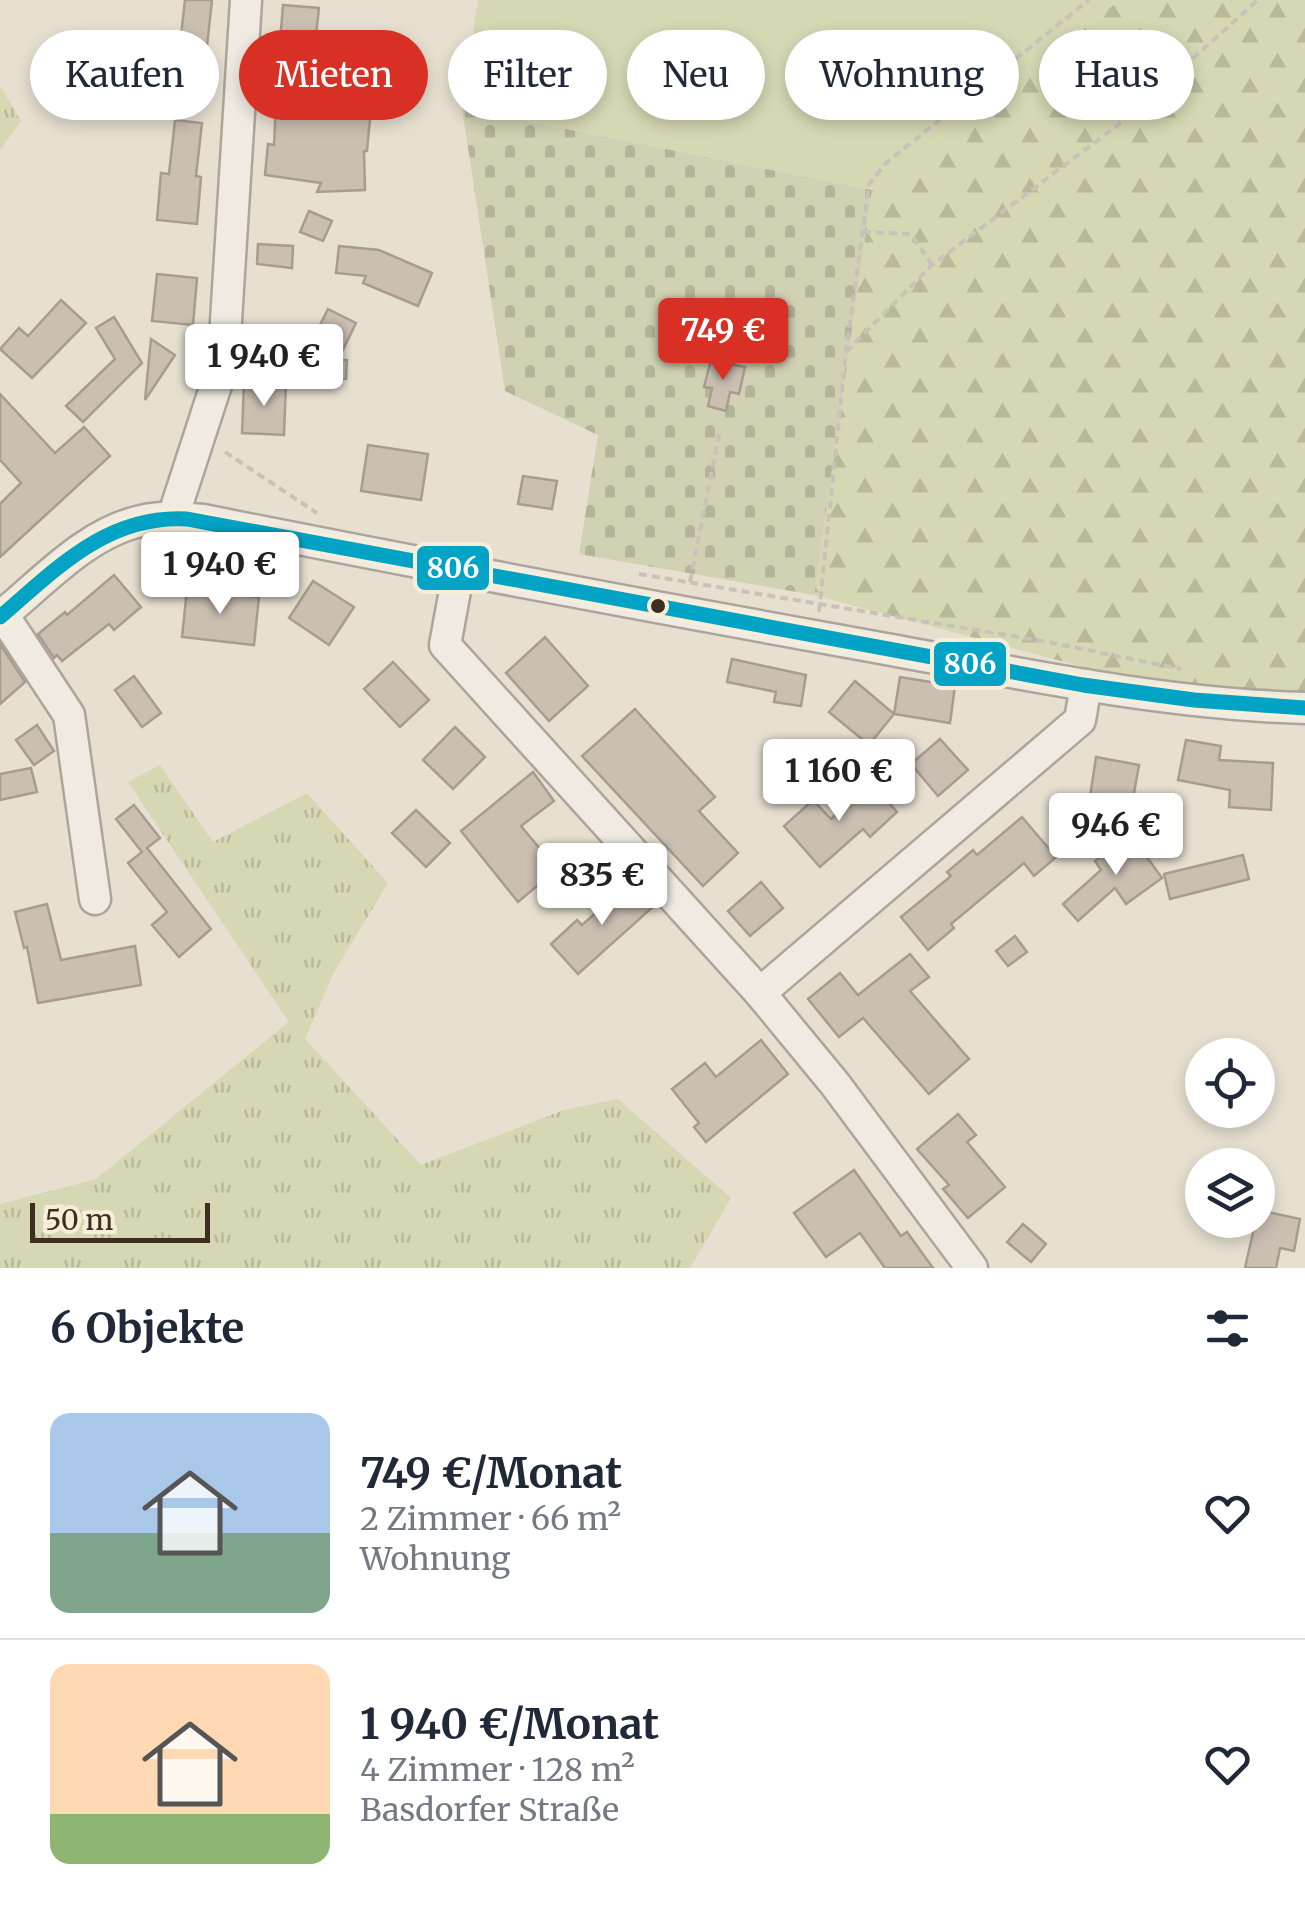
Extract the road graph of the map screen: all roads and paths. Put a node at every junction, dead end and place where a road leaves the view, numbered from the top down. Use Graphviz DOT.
graph roads {
  1 [pos="246,0"];
  2 [pos="1089,0"];
  3 [pos="1258,0"];
  4 [pos="863,232"];
  5 [pos="932,265"];
  6 [pos="846,352"];
  7 [pos="720,430"];
  8 [pos="200,436"];
  9 [pos="320,515"];
  10 [pos="173,517"];
  11 [pos="459,569"];
  12 [pos="820,604"];
  13 [pos="685,613"];
  14 [pos="2,616"];
  15 [pos="816,636"];
  16 [pos="1191,671"];
  17 [pos="1086,685"];
  18 [pos="1305,708"];
  19 [pos="95,900"];
  20 [pos="760,993"];
  21 [pos="972,1268"];
  1 -- 8 [label="street"];
  2 -- 4 [label="path"];
  3 -- 5 [label="path"];
  4 -- 5 [label="path"];
  4 -- 6 [label="path"];
  5 -- 6 [label="path"];
  6 -- 12 [label="path"];
  7 -- 13 [label="path"];
  8 -- 9 [label="path"];
  8 -- 10 [label="street"];
  10 -- 11 [label="street"];
  10 -- 14 [label="street"];
  11 -- 13 [label="street"];
  11 -- 20 [label="street"];
  12 -- 15 [label="path"];
  12 -- 16 [label="path"];
  13 -- 15 [label="street"];
  14 -- 19 [label="street"];
  15 -- 17 [label="street"];
  17 -- 18 [label="street"];
  17 -- 20 [label="street"];
  20 -- 21 [label="street"];
}
